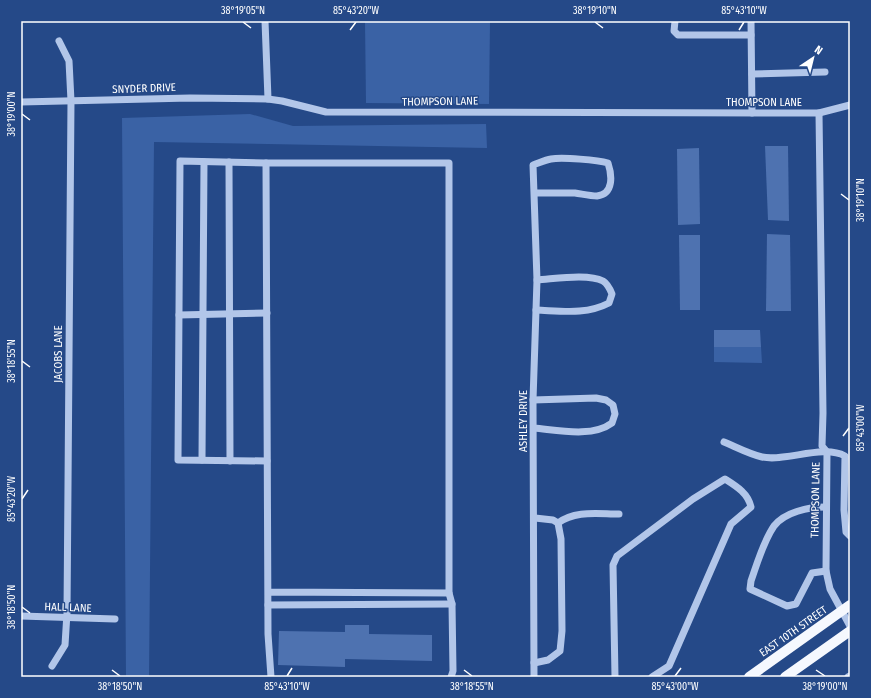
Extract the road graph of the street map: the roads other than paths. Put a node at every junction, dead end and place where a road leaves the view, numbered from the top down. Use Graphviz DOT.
graph roads {
  1 [pos="265,21"];
  2 [pos="675,21"];
  3 [pos="751,21"];
  4 [pos="751,35"];
  5 [pos="59,41"];
  6 [pos="825,72"];
  7 [pos="752,74"];
  8 [pos="268,99"];
  9 [pos="71,101"];
  10 [pos="21,102"];
  11 [pos="850,105"];
  12 [pos="752,113"];
  13 [pos="819,113"];
  14 [pos="204,162"];
  15 [pos="229,162"];
  16 [pos="266,163"];
  17 [pos="534,193"];
  18 [pos="537,280"];
  19 [pos="536,310"];
  20 [pos="203,314"];
  21 [pos="230,314"];
  22 [pos="267,314"];
  23 [pos="179,315"];
  24 [pos="533,400"];
  25 [pos="534,428"];
  26 [pos="724,442"];
  27 [pos="827,452"];
  28 [pos="847,456"];
  29 [pos="202,460"];
  30 [pos="230,461"];
  31 [pos="267,461"];
  32 [pos="825,507"];
  33 [pos="619,514"];
  34 [pos="535,518"];
  35 [pos="558,523"];
  36 [pos="850,536"];
  37 [pos="826,571"];
  38 [pos="268,592"];
  39 [pos="449,593"];
  40 [pos="452,604"];
  41 [pos="268,605"];
  42 [pos="846,608"];
  43 [pos="21,616"];
  44 [pos="67,618"];
  45 [pos="115,619"];
  46 [pos="850,626"];
  47 [pos="850,630"];
  48 [pos="534,663"];
  49 [pos="52,666"];
  50 [pos="271,677"];
  51 [pos="451,677"];
  52 [pos="534,677"];
  53 [pos="615,677"];
  54 [pos="652,677"];
  55 [pos="749,677"];
  56 [pos="785,677"];
  1 -- 8 [label="street"];
  2 -- 4 [label="street"];
  3 -- 4 [label="street"];
  4 -- 7 [label="street"];
  5 -- 9 [label="street, JACOBS LANE"];
  6 -- 7 [label="street"];
  7 -- 12 [label="street"];
  8 -- 9 [label="street, SNYDER DRIVE"];
  8 -- 12 [label="street, THOMPSON LANE"];
  9 -- 10 [label="street, SNYDER DRIVE"];
  9 -- 44 [label="street, JACOBS LANE"];
  11 -- 13 [label="street"];
  12 -- 13 [label="street, THOMPSON LANE"];
  13 -- 27 [label="street, THOMPSON LANE"];
  14 -- 15 [label="street"];
  14 -- 20 [label="street"];
  14 -- 23 [label="street"];
  15 -- 16 [label="street"];
  15 -- 21 [label="street"];
  16 -- 22 [label="street"];
  16 -- 39 [label="street"];
  17 -- 17 [label="street, ASHLEY DRIVE"];
  17 -- 18 [label="street, ASHLEY DRIVE"];
  18 -- 19 [label="street, ASHLEY DRIVE"];
  18 -- 19 [label="street"];
  19 -- 24 [label="street, ASHLEY DRIVE"];
  20 -- 21 [label="street"];
  20 -- 23 [label="street"];
  20 -- 29 [label="street"];
  21 -- 22 [label="street"];
  21 -- 30 [label="street"];
  22 -- 31 [label="street"];
  23 -- 29 [label="street"];
  24 -- 25 [label="street, ASHLEY DRIVE"];
  24 -- 25 [label="street"];
  25 -- 34 [label="street, ASHLEY DRIVE"];
  26 -- 27 [label="street"];
  27 -- 28 [label="street"];
  27 -- 32 [label="street, THOMPSON LANE"];
  28 -- 36 [label="street"];
  29 -- 30 [label="street"];
  30 -- 31 [label="street"];
  31 -- 38 [label="street"];
  32 -- 37 [label="street, THOMPSON LANE"];
  32 -- 37 [label="street"];
  33 -- 35 [label="street"];
  34 -- 35 [label="street"];
  34 -- 48 [label="street, ASHLEY DRIVE"];
  35 -- 48 [label="street"];
  37 -- 42 [label="street, THOMPSON LANE"];
  38 -- 39 [label="street"];
  38 -- 41 [label="street"];
  39 -- 40 [label="street"];
  40 -- 41 [label="street"];
  40 -- 51 [label="street"];
  41 -- 50 [label="street"];
  42 -- 46 [label="street, THOMPSON LANE"];
  42 -- 55 [label="main road, EAST 10TH STREET"];
  43 -- 44 [label="street, HALL LANE"];
  44 -- 45 [label="street, HALL LANE"];
  44 -- 49 [label="street, JACOBS LANE"];
  47 -- 56 [label="main road"];
  48 -- 52 [label="street, ASHLEY DRIVE"];
  53 -- 54 [label="street"];
}
